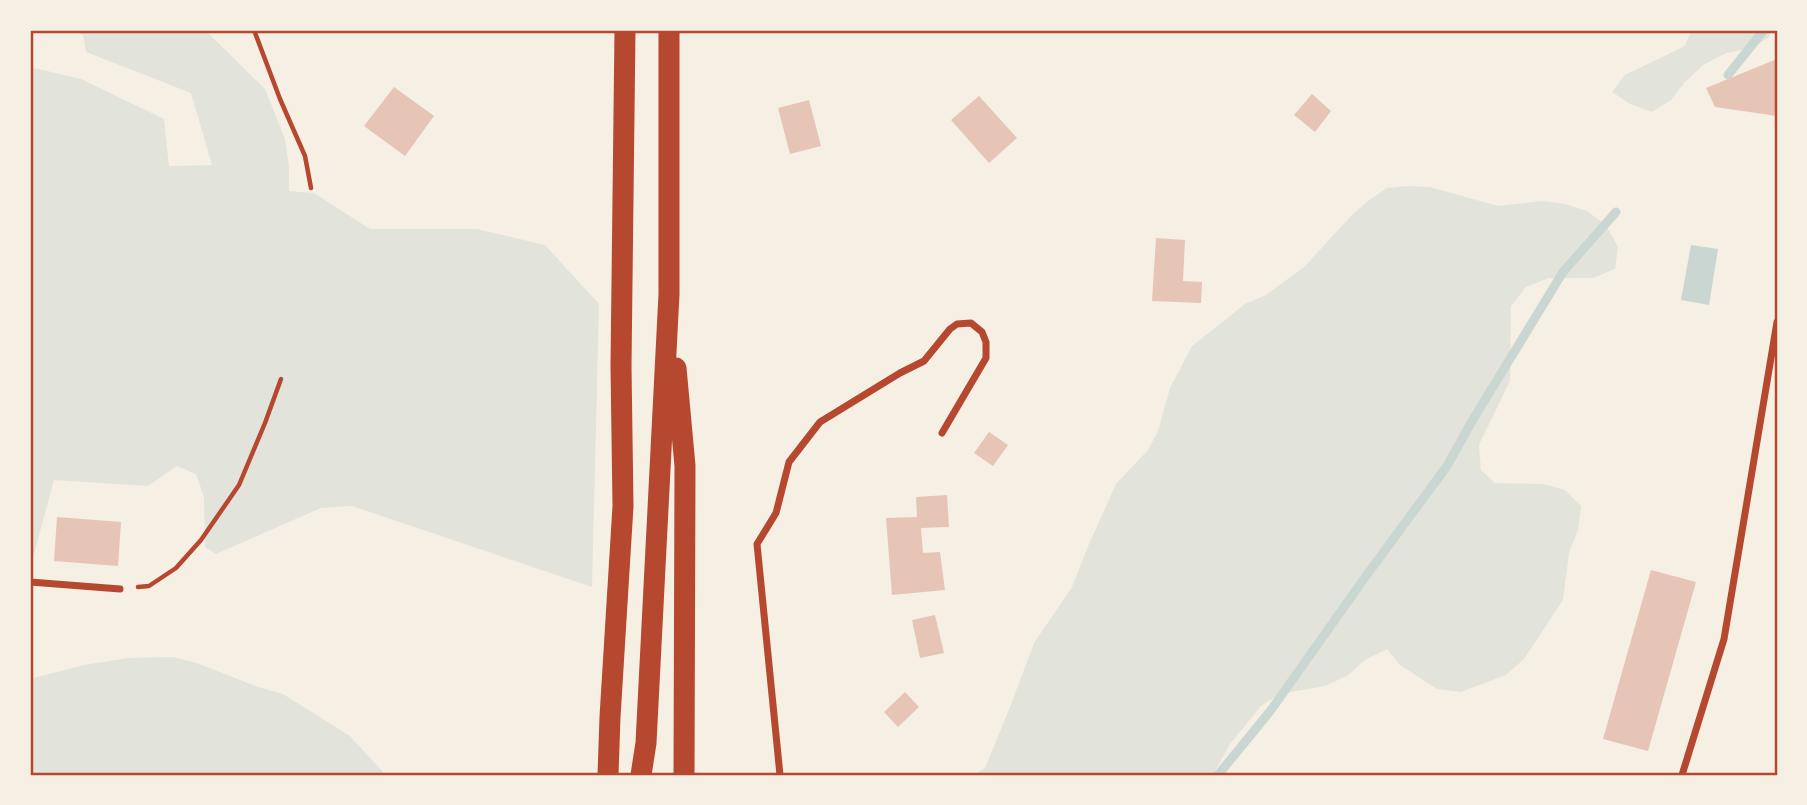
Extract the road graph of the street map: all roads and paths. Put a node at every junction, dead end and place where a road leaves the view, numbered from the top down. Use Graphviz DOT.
graph roads {
  1 [pos="254,30"];
  2 [pos="625,30"];
  3 [pos="669,30"];
  4 [pos="311,188"];
  5 [pos="669,295"];
  6 [pos="1777,322"];
  7 [pos="281,379"];
  8 [pos="942,433"];
  9 [pos="30,582"];
  10 [pos="120,589"];
  11 [pos="610,717"];
  12 [pos="596,775"];
  13 [pos="608,775"];
  14 [pos="642,775"];
  15 [pos="684,775"];
  16 [pos="780,775"];
  17 [pos="1682,775"];
  1 -- 4 [label="path"];
  2 -- 11 [label="highway"];
  3 -- 5 [label="highway"];
  5 -- 14 [label="highway"];
  5 -- 15 [label="highway"];
  6 -- 17 [label="street"];
  7 -- 10 [label="path"];
  8 -- 16 [label="street"];
  9 -- 10 [label="street"];
  11 -- 12 [label="highway"];
  11 -- 13 [label="highway"];
}
